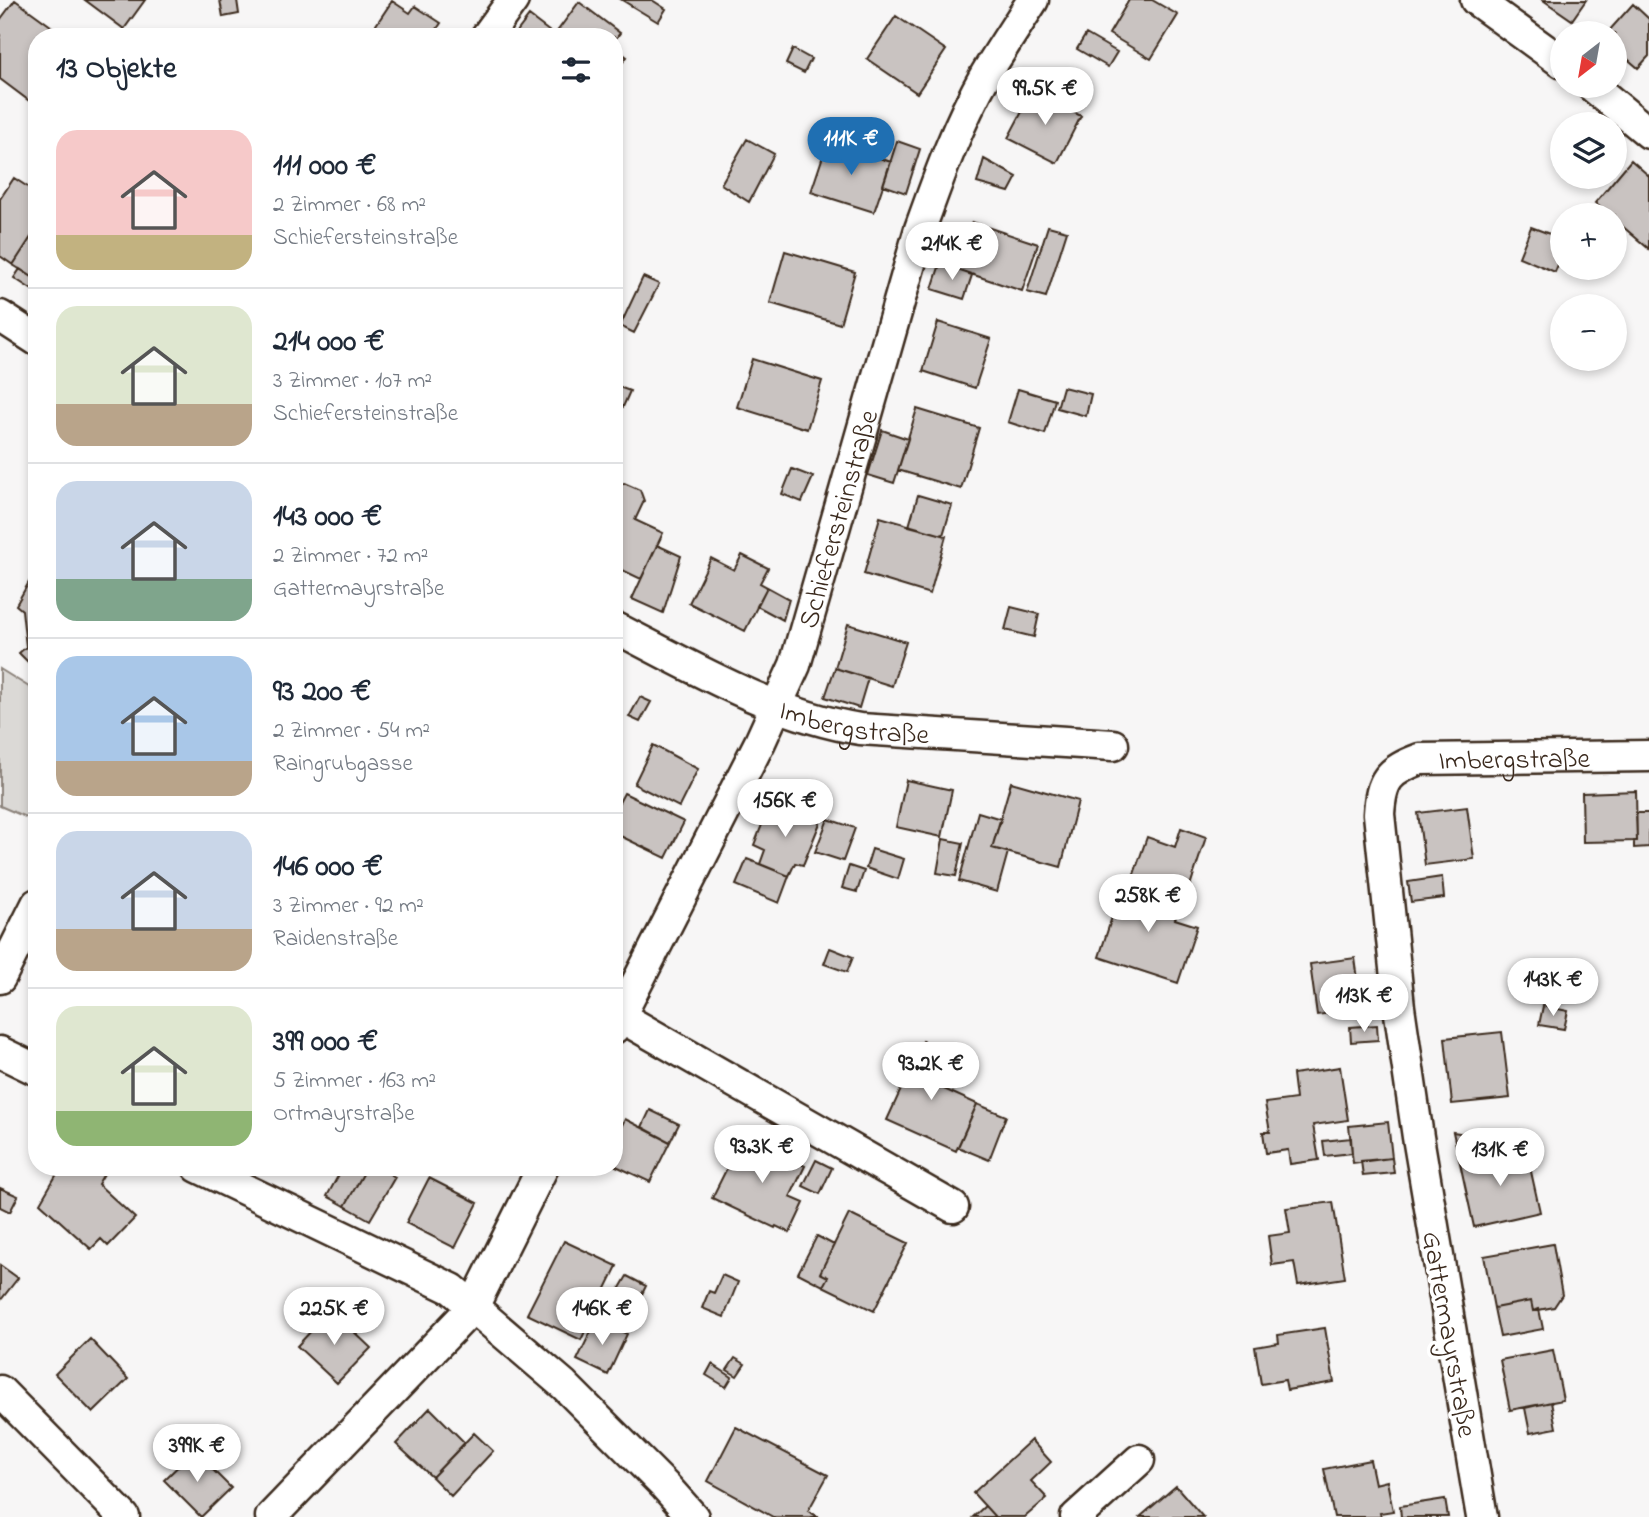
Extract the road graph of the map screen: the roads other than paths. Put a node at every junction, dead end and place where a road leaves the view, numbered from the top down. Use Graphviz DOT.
graph roads {
  1 [pos="513,0"];
  2 [pos="1033,0"];
  3 [pos="1476,0"];
  4 [pos="493,28"];
  5 [pos="1550,54"];
  6 [pos="1607,98"];
  7 [pos="1649,132"];
  8 [pos="0,316"];
  9 [pos="28,334"];
  10 [pos="623,632"];
  11 [pos="777,704"];
  12 [pos="1113,745"];
  13 [pos="1649,756"];
  14 [pos="1386,778"];
  15 [pos="28,922"];
  16 [pos="0,978"];
  17 [pos="623,1005"];
  18 [pos="623,1023"];
  19 [pos="0,1052"];
  20 [pos="28,1066"];
  21 [pos="217,1176"];
  22 [pos="539,1176"];
  23 [pos="953,1207"];
  24 [pos="473,1307"];
  25 [pos="0,1391"];
  26 [pos="1139,1460"];
  27 [pos="124,1517"];
  28 [pos="271,1517"];
  29 [pos="692,1517"];
  30 [pos="1076,1517"];
  31 [pos="1482,1517"];
  1 -- 4 [label="street"];
  2 -- 11 [label="street, Schiefersteinstraße"];
  3 -- 5 [label="street"];
  6 -- 7 [label="street"];
  8 -- 9 [label="street"];
  10 -- 11 [label="street, Imbergstraße"];
  11 -- 12 [label="street, Imbergstraße"];
  11 -- 17 [label="street, Schiefersteinstraße"];
  13 -- 14 [label="street, Imbergstraße"];
  14 -- 31 [label="street, Gattermayrstraße"];
  15 -- 16 [label="street"];
  18 -- 23 [label="street"];
  19 -- 20 [label="street"];
  21 -- 24 [label="street"];
  22 -- 24 [label="street"];
  24 -- 28 [label="street"];
  24 -- 29 [label="street"];
  25 -- 27 [label="street"];
  26 -- 30 [label="street"];
}
